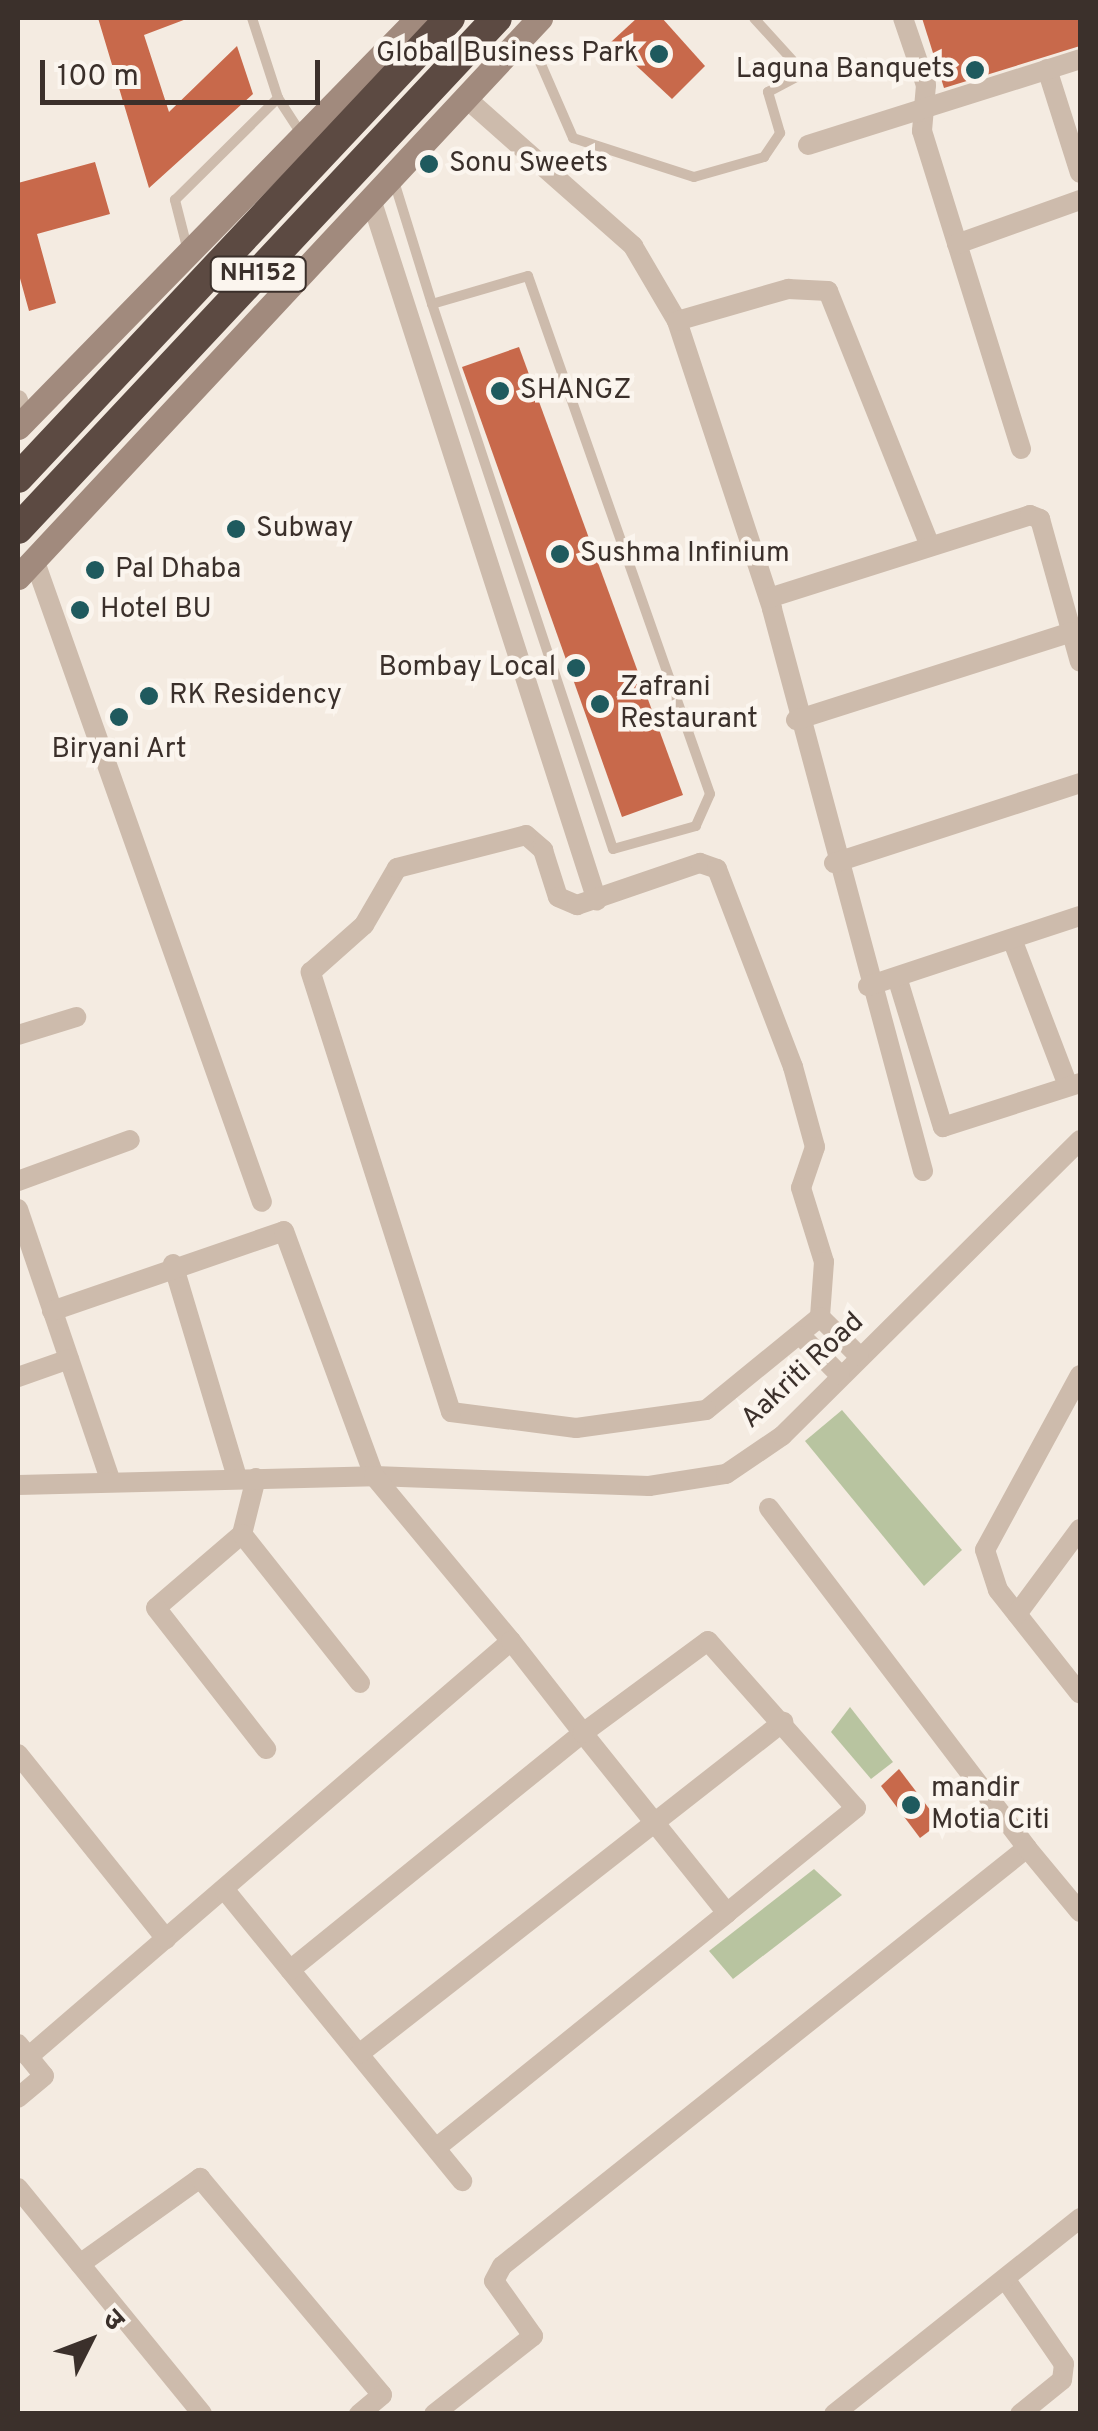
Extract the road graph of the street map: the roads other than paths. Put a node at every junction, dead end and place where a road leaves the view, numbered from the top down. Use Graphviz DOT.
graph roads {
  1 [pos="252,18"];
  2 [pos="418,18"];
  3 [pos="450,18"];
  4 [pos="497,18"];
  5 [pos="540,18"];
  6 [pos="754,18"];
  7 [pos="903,18"];
  8 [pos="517,43"];
  9 [pos="1080,59"];
  10 [pos="1047,69"];
  11 [pos="278,98"];
  12 [pos="467,99"];
  13 [pos="924,108"];
  14 [pos="303,138"];
  15 [pos="808,144"];
  16 [pos="1080,173"];
  17 [pos="392,177"];
  18 [pos="371,199"];
  19 [pos="1080,200"];
  20 [pos="957,244"];
  21 [pos="188,252"];
  22 [pos="432,304"];
  23 [pos="678,322"];
  24 [pos="461,392"];
  25 [pos="438,400"];
  26 [pos="19,416"];
  27 [pos="1021,448"];
  28 [pos="18,478"];
  29 [pos="18,529"];
  30 [pos="930,546"];
  31 [pos="26,568"];
  32 [pos="769,598"];
  33 [pos="1071,632"];
  34 [pos="1080,662"];
  35 [pos="796,720"];
  36 [pos="1080,782"];
  37 [pos="834,863"];
  38 [pos="596,901"];
  39 [pos="1080,916"];
  40 [pos="1012,939"];
  41 [pos="897,977"];
  42 [pos="868,986"];
  43 [pos="76,1018"];
  44 [pos="18,1036"];
  45 [pos="1074,1085"];
  46 [pos="130,1140"];
  47 [pos="1080,1140"];
  48 [pos="923,1171"];
  49 [pos="18,1181"];
  50 [pos="262,1202"];
  51 [pos="18,1209"];
  52 [pos="23,1246"];
  53 [pos="173,1264"];
  54 [pos="52,1311"];
  55 [pos="820,1317"];
  56 [pos="801,1336"];
  57 [pos="859,1356"];
  58 [pos="68,1359"];
  59 [pos="840,1375"];
  60 [pos="1080,1375"];
  61 [pos="18,1376"];
  62 [pos="374,1476"];
  63 [pos="247,1478"];
  64 [pos="110,1480"];
  65 [pos="18,1485"];
  66 [pos="769,1508"];
  67 [pos="1080,1529"];
  68 [pos="242,1534"];
  69 [pos="1016,1614"];
  70 [pos="511,1641"];
  71 [pos="360,1684"];
  72 [pos="1080,1694"];
  73 [pos="783,1722"];
  74 [pos="584,1733"];
  75 [pos="266,1748"];
  76 [pos="18,1754"];
  77 [pos="655,1824"];
  78 [pos="1026,1848"];
  79 [pos="224,1888"];
  80 [pos="1080,1912"];
  81 [pos="727,1914"];
  82 [pos="166,1938"];
  83 [pos="290,1970"];
  84 [pos="23,2050"];
  85 [pos="359,2054"];
  86 [pos="18,2098"];
  87 [pos="436,2148"];
  88 [pos="462,2180"];
  89 [pos="18,2188"];
  90 [pos="1080,2218"];
  91 [pos="80,2264"];
  92 [pos="1006,2280"];
  93 [pos="202,2414"];
  94 [pos="360,2414"];
  95 [pos="434,2414"];
  96 [pos="834,2414"];
  97 [pos="1020,2414"];
  1 -- 11 [label="lane"];
  2 -- 14 [label="street"];
  3 -- 28 [label="highway, NH152"];
  4 -- 29 [label="highway, NH152"];
  5 -- 8 [label="street"];
  6 -- 8 [label="lane"];
  7 -- 13 [label="street"];
  8 -- 12 [label="street"];
  9 -- 10 [label="street"];
  10 -- 13 [label="street"];
  10 -- 16 [label="street"];
  11 -- 14 [label="lane"];
  11 -- 21 [label="lane"];
  12 -- 17 [label="street"];
  12 -- 23 [label="street"];
  13 -- 15 [label="street"];
  13 -- 20 [label="street"];
  14 -- 21 [label="street"];
  17 -- 18 [label="street"];
  17 -- 22 [label="lane"];
  18 -- 25 [label="street"];
  18 -- 31 [label="street"];
  19 -- 20 [label="street"];
  20 -- 27 [label="street"];
  21 -- 26 [label="street"];
  22 -- 24 [label="lane"];
  22 -- 24 [label="lane"];
  23 -- 30 [label="street"];
  23 -- 32 [label="street"];
  24 -- 25 [label="lane"];
  25 -- 38 [label="street"];
  30 -- 32 [label="street"];
  30 -- 33 [label="street"];
  31 -- 50 [label="street"];
  32 -- 35 [label="street"];
  33 -- 34 [label="street"];
  33 -- 35 [label="street"];
  35 -- 37 [label="street"];
  36 -- 37 [label="street"];
  37 -- 42 [label="street"];
  38 -- 55 [label="street"];
  38 -- 56 [label="street"];
  39 -- 40 [label="street"];
  40 -- 41 [label="street"];
  40 -- 45 [label="street"];
  41 -- 42 [label="street"];
  41 -- 45 [label="street"];
  42 -- 48 [label="street"];
  43 -- 44 [label="street"];
  46 -- 49 [label="street"];
  47 -- 57 [label="street, Aakriti Road"];
  51 -- 52 [label="street"];
  52 -- 54 [label="street"];
  53 -- 54 [label="street"];
  53 -- 62 [label="street"];
  53 -- 63 [label="street"];
  54 -- 58 [label="street"];
  55 -- 56 [label="street"];
  55 -- 57 [label="street"];
  56 -- 59 [label="street"];
  57 -- 59 [label="street, Aakriti Road"];
  58 -- 61 [label="street"];
  58 -- 64 [label="street"];
  59 -- 62 [label="street, Aakriti Road"];
  60 -- 69 [label="street"];
  62 -- 63 [label="street, Aakriti Road"];
  62 -- 70 [label="street"];
  63 -- 64 [label="street, Aakriti Road"];
  63 -- 68 [label="street"];
  64 -- 65 [label="street, Aakriti Road"];
  66 -- 78 [label="street"];
  67 -- 69 [label="street"];
  68 -- 71 [label="street"];
  68 -- 75 [label="street"];
  69 -- 72 [label="street"];
  70 -- 74 [label="street"];
  70 -- 79 [label="street"];
  73 -- 74 [label="street"];
  73 -- 77 [label="street"];
  73 -- 81 [label="street"];
  74 -- 77 [label="street"];
  74 -- 83 [label="street"];
  76 -- 82 [label="street"];
  77 -- 81 [label="street"];
  77 -- 85 [label="street"];
  78 -- 80 [label="street"];
  78 -- 95 [label="street"];
  79 -- 82 [label="street"];
  79 -- 83 [label="street"];
  81 -- 87 [label="street"];
  82 -- 84 [label="street"];
  83 -- 85 [label="street"];
  84 -- 86 [label="street"];
  85 -- 87 [label="street"];
  87 -- 88 [label="street"];
  89 -- 91 [label="street"];
  90 -- 92 [label="street"];
  91 -- 93 [label="street"];
  91 -- 94 [label="street"];
  92 -- 96 [label="street"];
  92 -- 97 [label="street"];
}
